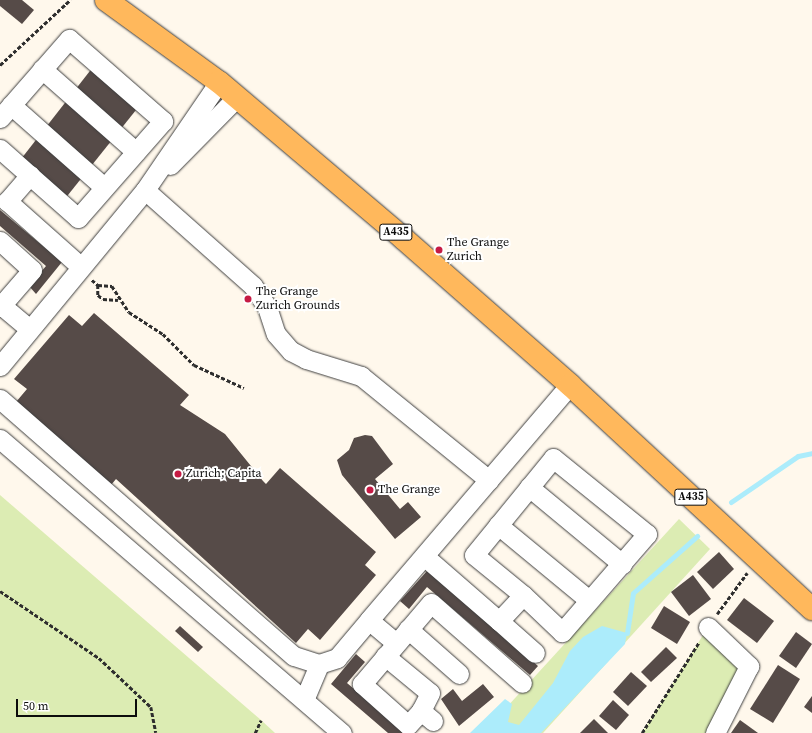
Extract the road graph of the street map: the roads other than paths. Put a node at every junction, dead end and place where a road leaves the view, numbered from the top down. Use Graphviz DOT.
graph roads {
  1 [pos="106,0"];
  2 [pos="42,69"];
  3 [pos="219,82"];
  4 [pos="237,97"];
  5 [pos="5,111"];
  6 [pos="0,149"];
  7 [pos="136,152"];
  8 [pos="30,175"];
  9 [pos="104,187"];
  10 [pos="145,190"];
  11 [pos="0,241"];
  12 [pos="80,266"];
  13 [pos="1,306"];
  14 [pos="28,328"];
  15 [pos="0,366"];
  16 [pos="570,385"];
  17 [pos="0,398"];
  18 [pos="0,439"];
  19 [pos="489,480"];
  20 [pos="529,487"];
  21 [pos="498,525"];
  22 [pos="424,556"];
  23 [pos="622,564"];
  24 [pos="523,595"];
  25 [pos="589,600"];
  26 [pos="812,609"];
  27 [pos="369,620"];
  28 [pos="499,621"];
  29 [pos="708,627"];
  30 [pos="396,643"];
  31 [pos="535,653"];
  32 [pos="319,664"];
  33 [pos="459,674"];
  34 [pos="522,683"];
  35 [pos="304,700"];
  36 [pos="342,733"];
  37 [pos="715,733"];
  1 -- 3 [label="main road, A435"];
  2 -- 5 [label="street"];
  2 -- 7 [label="street"];
  2 -- 7 [label="street"];
  3 -- 4 [label="main road, A435"];
  3 -- 10 [label="street"];
  4 -- 10 [label="street"];
  4 -- 16 [label="main road, A435"];
  5 -- 9 [label="street"];
  6 -- 8 [label="street"];
  7 -- 9 [label="street"];
  8 -- 9 [label="street"];
  8 -- 12 [label="street"];
  10 -- 12 [label="street"];
  10 -- 19 [label="street"];
  11 -- 13 [label="street"];
  12 -- 14 [label="street"];
  13 -- 14 [label="street"];
  14 -- 15 [label="street"];
  16 -- 19 [label="street"];
  16 -- 26 [label="main road, A435"];
  17 -- 32 [label="street"];
  18 -- 35 [label="street"];
  19 -- 22 [label="street"];
  20 -- 21 [label="street"];
  20 -- 23 [label="street"];
  20 -- 23 [label="street"];
  21 -- 24 [label="street"];
  21 -- 25 [label="street"];
  22 -- 27 [label="street"];
  22 -- 28 [label="street"];
  23 -- 25 [label="street"];
  24 -- 25 [label="street"];
  24 -- 28 [label="street"];
  27 -- 30 [label="street"];
  27 -- 32 [label="street"];
  28 -- 31 [label="street"];
  29 -- 37 [label="street"];
  30 -- 30 [label="street"];
  30 -- 33 [label="street"];
  30 -- 34 [label="street"];
  32 -- 35 [label="street"];
  35 -- 36 [label="street"];
}
